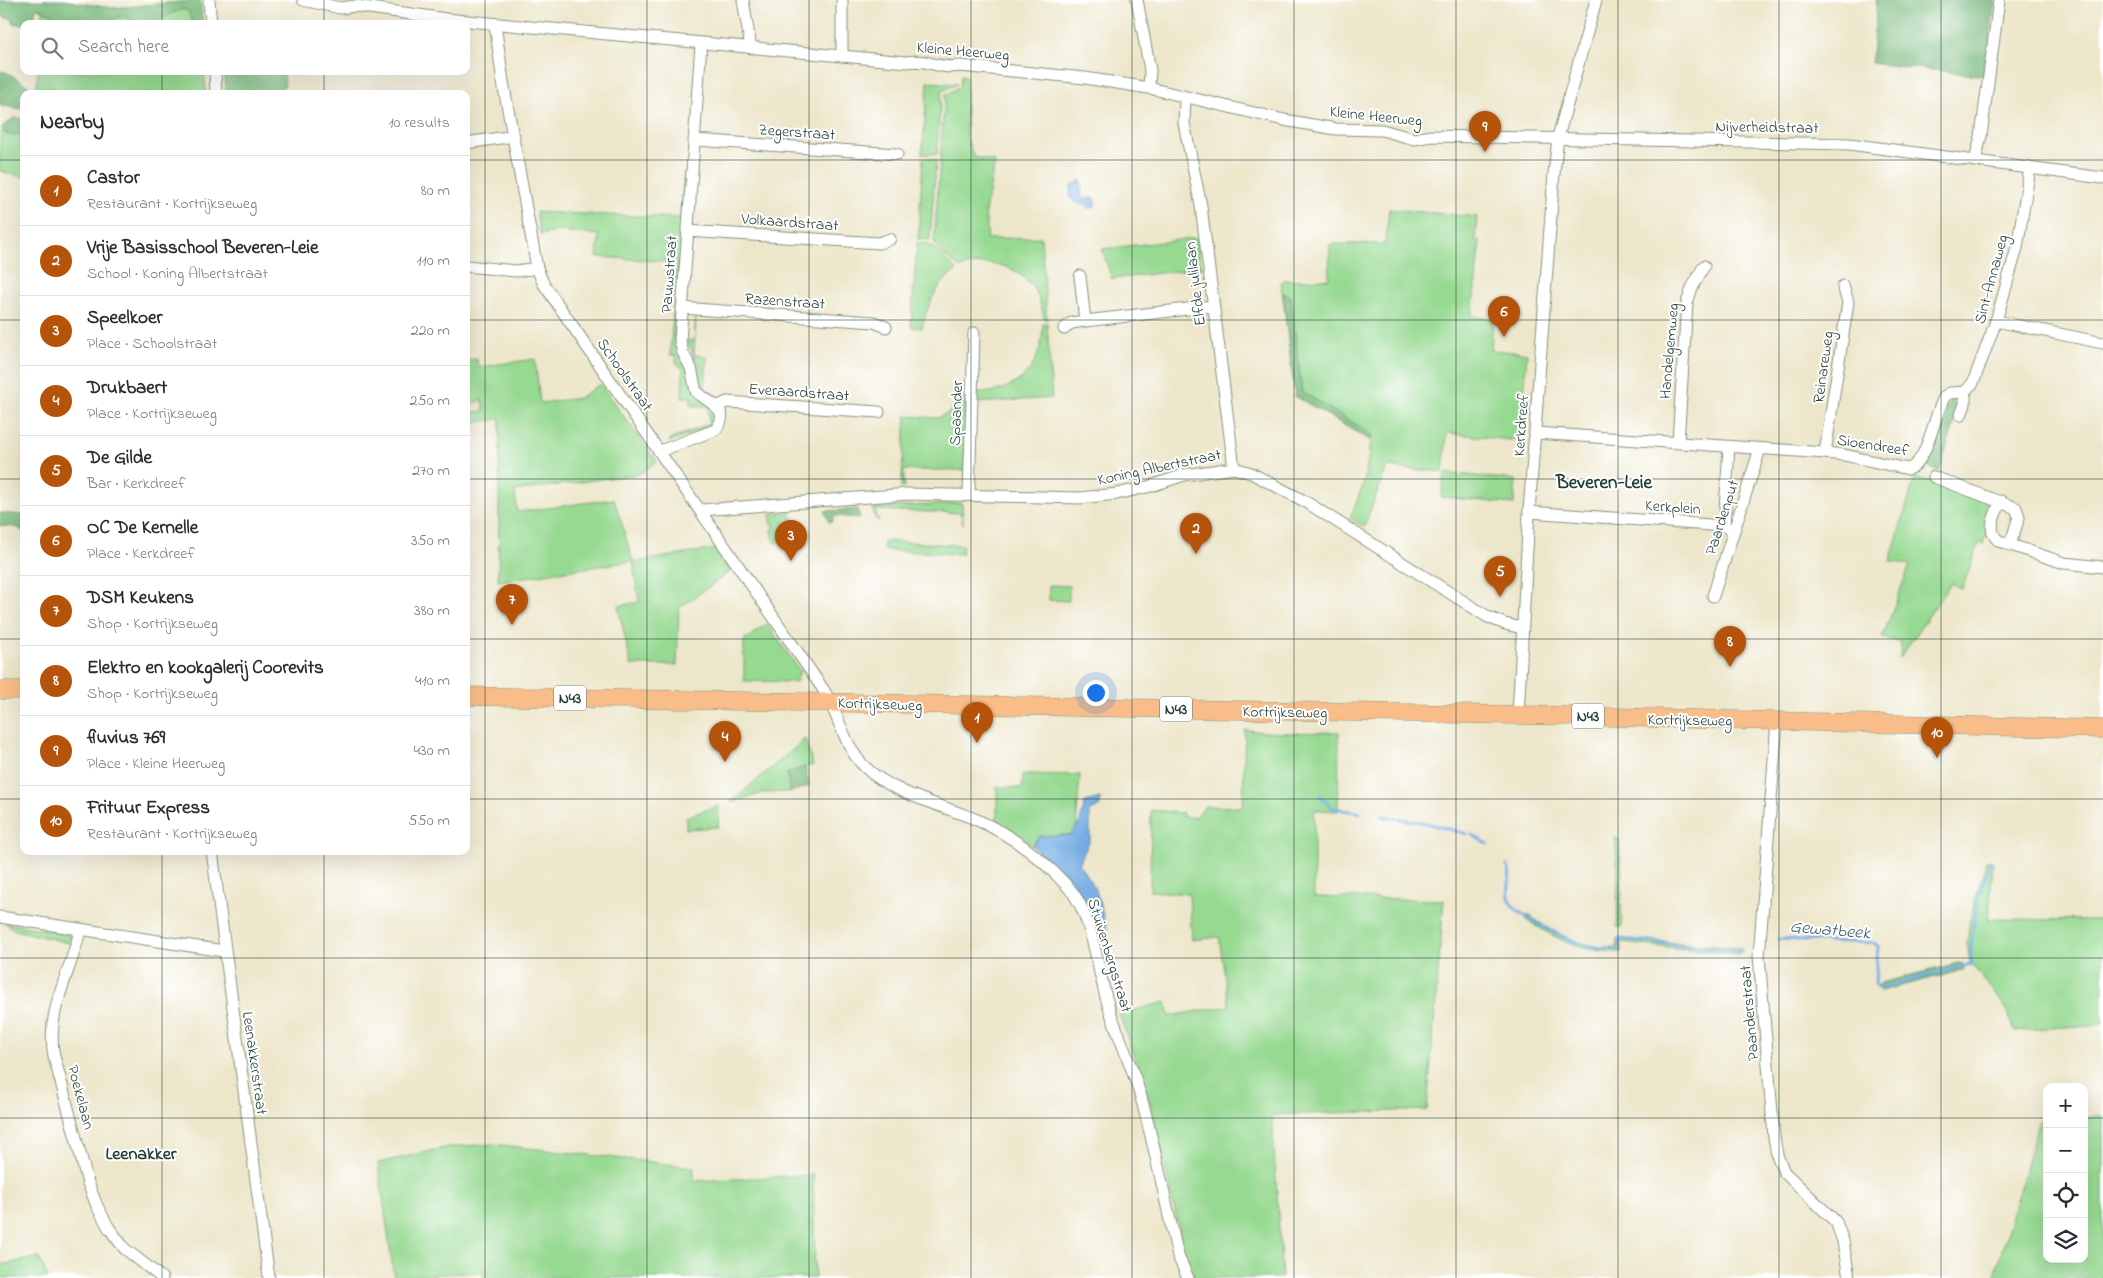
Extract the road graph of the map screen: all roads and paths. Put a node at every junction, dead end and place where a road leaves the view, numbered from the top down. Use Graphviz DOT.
graph roads {
  1 [pos="209,0"];
  2 [pos="303,0"];
  3 [pos="744,0"];
  4 [pos="842,0"];
  5 [pos="1137,0"];
  6 [pos="1596,0"];
  7 [pos="1999,0"];
  8 [pos="211,20"];
  9 [pos="464,20"];
  10 [pos="470,21"];
  11 [pos="495,24"];
  12 [pos="701,44"];
  13 [pos="752,48"];
  14 [pos="842,56"];
  15 [pos="215,75"];
  16 [pos="1149,88"];
  17 [pos="216,90"];
  18 [pos="1185,98"];
  19 [pos="514,136"];
  20 [pos="1558,137"];
  21 [pos="695,140"];
  22 [pos="470,142"];
  23 [pos="897,154"];
  24 [pos="1975,161"];
  25 [pos="2030,168"];
  26 [pos="2103,178"];
  27 [pos="687,231"];
  28 [pos="890,239"];
  29 [pos="470,266"];
  30 [pos="1704,266"];
  31 [pos="538,268"];
  32 [pos="1080,276"];
  33 [pos="1843,286"];
  34 [pos="1214,306"];
  35 [pos="682,308"];
  36 [pos="1085,321"];
  37 [pos="1996,321"];
  38 [pos="886,327"];
  39 [pos="1064,328"];
  40 [pos="974,333"];
  41 [pos="2103,343"];
  42 [pos="1965,392"];
  43 [pos="718,406"];
  44 [pos="879,412"];
  45 [pos="1961,415"];
  46 [pos="1536,433"];
  47 [pos="1678,442"];
  48 [pos="1730,447"];
  49 [pos="1760,449"];
  50 [pos="660,451"];
  51 [pos="1825,453"];
  52 [pos="1234,468"];
  53 [pos="1934,477"];
  54 [pos="969,494"];
  55 [pos="2001,501"];
  56 [pos="701,510"];
  57 [pos="1529,512"];
  58 [pos="1729,528"];
  59 [pos="2010,545"];
  60 [pos="2103,566"];
  61 [pos="1713,596"];
  62 [pos="1522,628"];
  63 [pos="0,690"];
  64 [pos="20,690"];
  65 [pos="470,696"];
  66 [pos="831,701"];
  67 [pos="1518,715"];
  68 [pos="1777,721"];
  69 [pos="2103,729"];
  70 [pos="212,855"];
  71 [pos="0,917"];
  72 [pos="80,930"];
  73 [pos="224,951"];
  74 [pos="162,1278"];
  75 [pos="269,1278"];
  76 [pos="1188,1278"];
  77 [pos="1848,1278"];
  1 -- 8 [label="street"];
  2 -- 9 [label="street, Kleine Heerweg"];
  3 -- 13 [label="street"];
  4 -- 14 [label="street"];
  5 -- 16 [label="street"];
  6 -- 20 [label="street, Kerkdreef"];
  7 -- 24 [label="street"];
  10 -- 11 [label="street, Kleine Heerweg"];
  11 -- 12 [label="street, Kleine Heerweg"];
  11 -- 19 [label="street, Schoolstraat"];
  12 -- 13 [label="street, Kleine Heerweg"];
  12 -- 21 [label="street, Pauwstraat"];
  13 -- 14 [label="street, Kleine Heerweg"];
  14 -- 16 [label="street, Kleine Heerweg"];
  15 -- 17 [label="street"];
  16 -- 18 [label="street, Kleine Heerweg"];
  18 -- 20 [label="street, Kleine Heerweg"];
  18 -- 34 [label="street, Elfde julilaan"];
  19 -- 22 [label="street"];
  19 -- 31 [label="street, Schoolstraat"];
  20 -- 24 [label="street, Nijverheidstraat"];
  20 -- 46 [label="street, Kerkdreef"];
  21 -- 23 [label="street, Zegerstraat"];
  21 -- 27 [label="street, Pauwstraat"];
  24 -- 25 [label="street, Nijverheidstraat"];
  25 -- 26 [label="street, Nijverheidstraat"];
  25 -- 37 [label="street, Sint-Annaweg"];
  27 -- 28 [label="street, Volkaardstraat"];
  27 -- 35 [label="street, Pauwstraat"];
  29 -- 31 [label="street"];
  30 -- 47 [label="street, Handelgemweg"];
  31 -- 50 [label="street, Schoolstraat"];
  32 -- 36 [label="street"];
  33 -- 51 [label="street, Reinareweg"];
  34 -- 36 [label="street"];
  34 -- 52 [label="street, Elfde julilaan"];
  35 -- 38 [label="street, Razenstraat"];
  35 -- 43 [label="street, Pauwstraat"];
  36 -- 39 [label="street"];
  37 -- 41 [label="street"];
  37 -- 42 [label="street, Sint-Annaweg"];
  40 -- 54 [label="street, Spaander"];
  42 -- 45 [label="street, Sint-Annaweg"];
  42 -- 51 [label="street, Sioendreef"];
  43 -- 44 [label="street, Everaardstraat"];
  43 -- 50 [label="street"];
  46 -- 47 [label="street"];
  46 -- 57 [label="street, Kerkdreef"];
  47 -- 48 [label="street"];
  48 -- 49 [label="street"];
  48 -- 58 [label="street"];
  49 -- 51 [label="street"];
  49 -- 58 [label="street, Paardenput"];
  50 -- 56 [label="street, Schoolstraat"];
  52 -- 54 [label="street, Koning Albertstraat"];
  52 -- 62 [label="street, Koning Albertstraat"];
  53 -- 55 [label="street"];
  54 -- 56 [label="street, Koning Albertstraat"];
  55 -- 59 [label="street"];
  55 -- 59 [label="street"];
  56 -- 66 [label="street, Schoolstraat"];
  57 -- 58 [label="street, Kerkplein"];
  57 -- 62 [label="street, Kerkdreef"];
  58 -- 61 [label="street, Paardenput"];
  59 -- 60 [label="street"];
  62 -- 67 [label="street, Kerkdreef"];
  63 -- 64 [label="main road"];
  65 -- 66 [label="main road, Kortrijkseweg / N43"];
  66 -- 67 [label="main road, Kortrijkseweg / N43"];
  66 -- 76 [label="street, Stuivenbergstraat"];
  67 -- 68 [label="main road, Kortrijkseweg / N43"];
  68 -- 69 [label="main road, Kortrijkseweg / N43"];
  68 -- 77 [label="street, Paanderstraat"];
  70 -- 73 [label="street, Leenakkerstraat"];
  71 -- 72 [label="street"];
  72 -- 73 [label="street"];
  72 -- 74 [label="street, Poekelaan"];
  73 -- 75 [label="street, Leenakkerstraat"];
}
